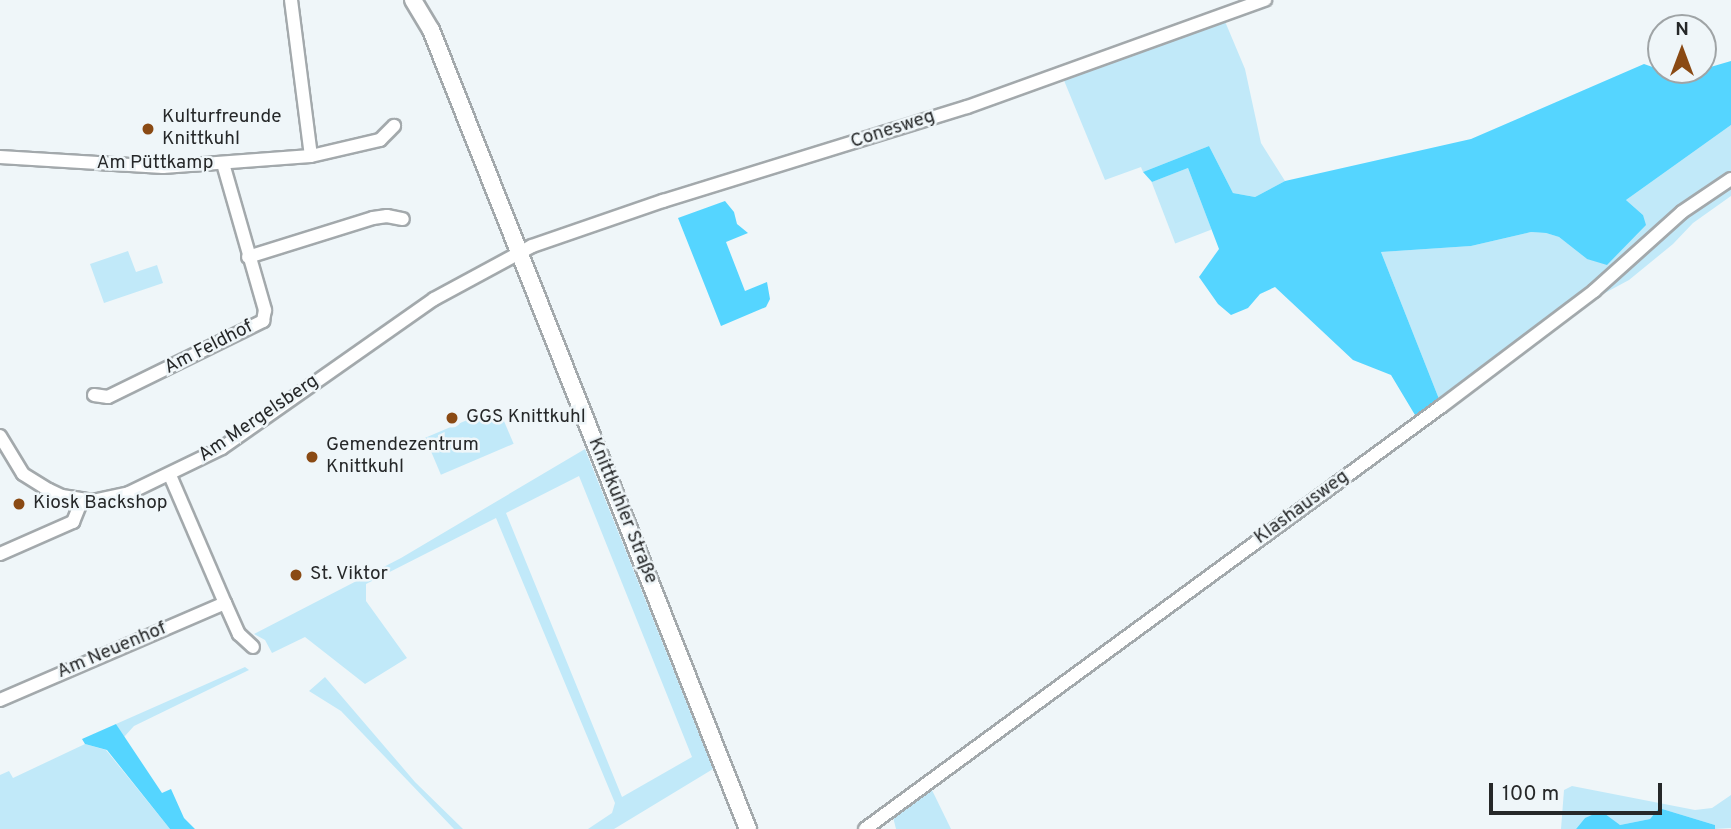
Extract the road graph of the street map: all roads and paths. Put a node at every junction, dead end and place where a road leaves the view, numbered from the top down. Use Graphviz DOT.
graph roads {
  1 [pos="291,0"];
  2 [pos="413,0"];
  3 [pos="1265,0"];
  4 [pos="394,126"];
  5 [pos="311,156"];
  6 [pos="0,157"];
  7 [pos="223,164"];
  8 [pos="1731,179"];
  9 [pos="403,219"];
  10 [pos="518,252"];
  11 [pos="248,257"];
  12 [pos="94,395"];
  13 [pos="0,436"];
  14 [pos="3,452"];
  15 [pos="170,475"];
  16 [pos="82,500"];
  17 [pos="0,554"];
  18 [pos="225,603"];
  19 [pos="253,647"];
  20 [pos="0,699"];
  21 [pos="748,829"];
  22 [pos="865,829"];
  1 -- 5 [label="street"];
  2 -- 10 [label="street, Knittkuhler Straße"];
  3 -- 10 [label="street, Conesweg"];
  4 -- 5 [label="street, Am Püttkamp"];
  5 -- 7 [label="street, Am Püttkamp"];
  6 -- 7 [label="street, Am Püttkamp"];
  7 -- 11 [label="street, Am Feldhof"];
  8 -- 22 [label="street, Klashausweg"];
  9 -- 11 [label="street"];
  10 -- 15 [label="street, Am Mergelsberg"];
  10 -- 21 [label="street, Knittkuhler Straße"];
  11 -- 12 [label="street, Am Feldhof"];
  13 -- 14 [label="street, Am Mergelsberg"];
  14 -- 16 [label="street, Am Mergelsberg"];
  15 -- 16 [label="street, Am Mergelsberg"];
  15 -- 18 [label="street"];
  16 -- 17 [label="street"];
  18 -- 19 [label="street"];
  18 -- 20 [label="street, Am Neuenhof"];
}
